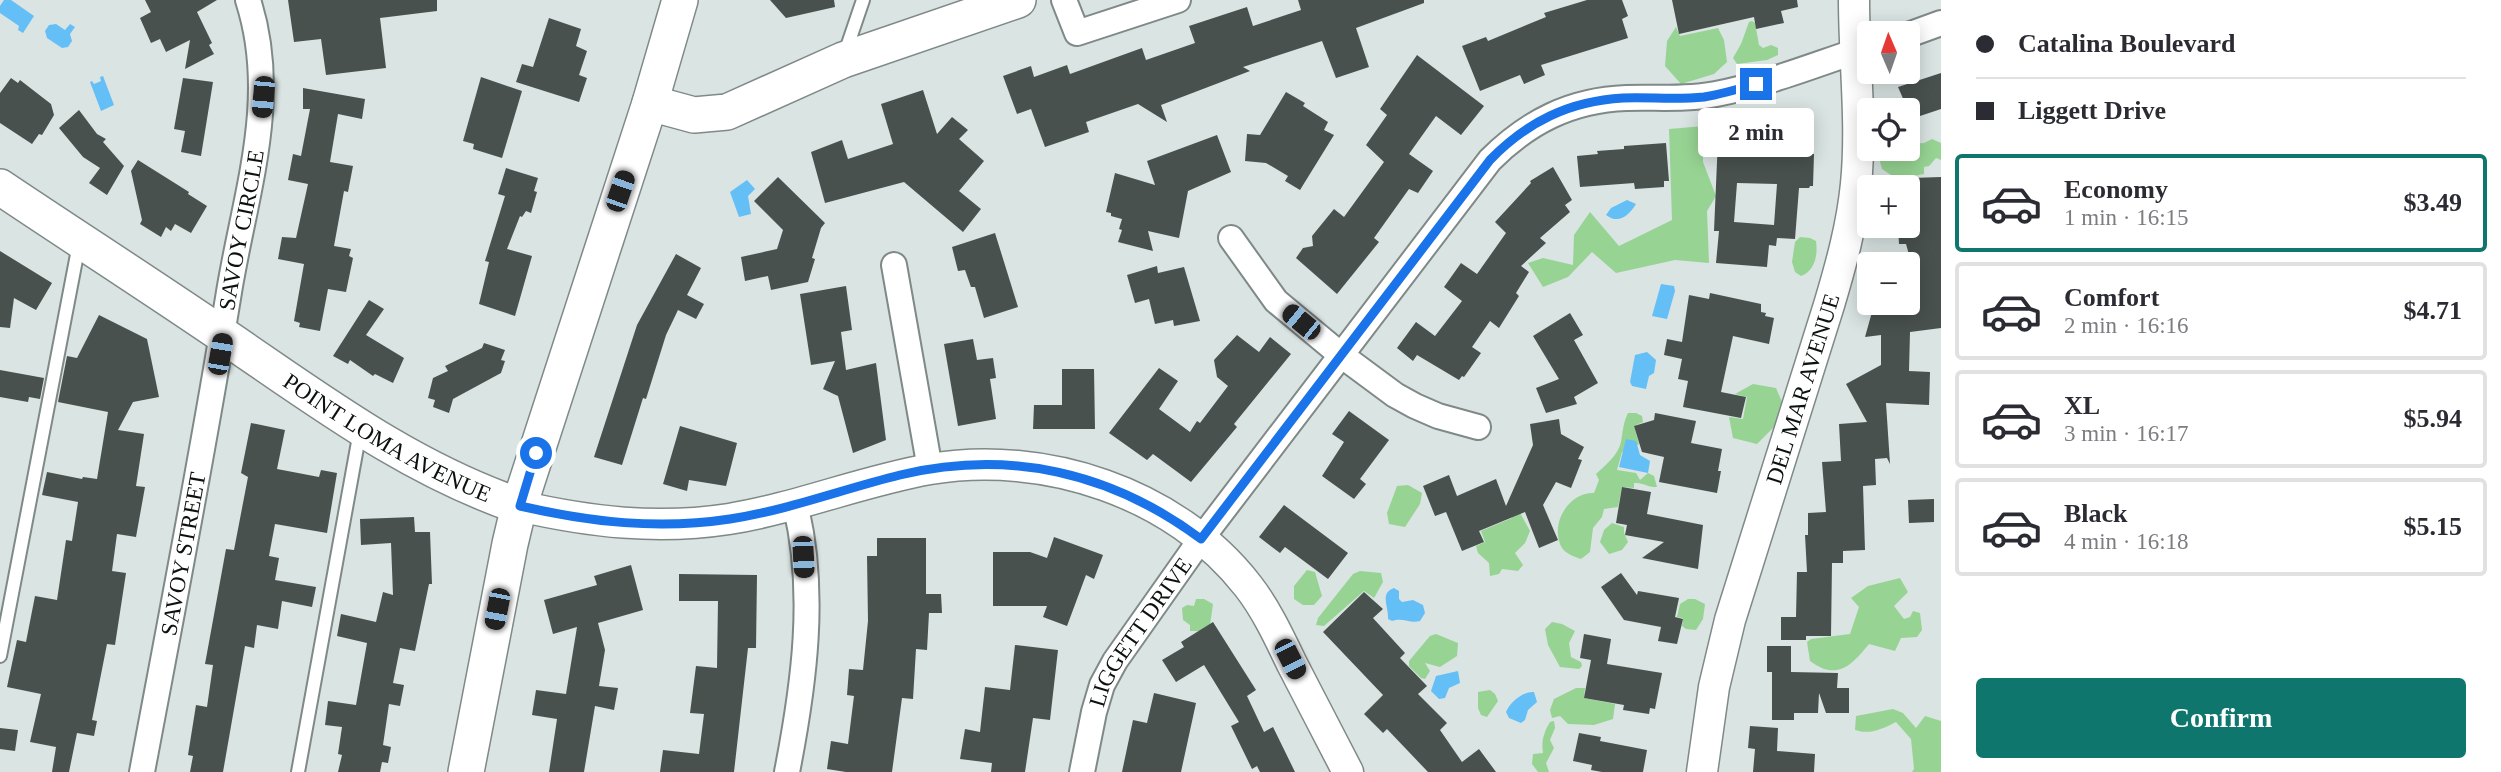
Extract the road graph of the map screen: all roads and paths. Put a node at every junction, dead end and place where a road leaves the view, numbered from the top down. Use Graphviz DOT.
graph roads {
  1 [pos="248,0"];
  2 [pos="680,0"];
  3 [pos="863,0"];
  4 [pos="1018,0"];
  5 [pos="1064,0"];
  6 [pos="1178,0"];
  7 [pos="1854,0"];
  8 [pos="1857,21"];
  9 [pos="1941,23"];
  10 [pos="1920,30"];
  11 [pos="1857,52"];
  12 [pos="843,60"];
  13 [pos="1860,84"];
  14 [pos="650,103"];
  15 [pos="0,187"];
  16 [pos="1231,237"];
  17 [pos="79,240"];
  18 [pos="894,265"];
  19 [pos="223,336"];
  20 [pos="1341,355"];
  21 [pos="1478,427"];
  22 [pos="360,430"];
  23 [pos="930,469"];
  24 [pos="795,504"];
  25 [pos="520,506"];
  26 [pos="1201,539"];
  27 [pos="0,656"];
  28 [pos="142,772"];
  29 [pos="298,772"];
  30 [pos="466,772"];
  31 [pos="788,772"];
  32 [pos="1082,772"];
  33 [pos="1348,772"];
  34 [pos="1702,772"];
  1 -- 19 [label="street, SAVOY CIRCLE"];
  2 -- 14 [label="main road"];
  3 -- 12 [label="lane"];
  4 -- 12 [label="main road"];
  5 -- 6 [label="street"];
  7 -- 8 [label="street, DEL MAR AVENUE"];
  9 -- 10 [label="street"];
  11 -- 20 [label="street, LIGGETT DRIVE"];
  12 -- 14 [label="main road"];
  13 -- 34 [label="street, DEL MAR AVENUE"];
  14 -- 25 [label="main road"];
  15 -- 17 [label="main road, POINT LOMA AVENUE"];
  16 -- 20 [label="street"];
  17 -- 19 [label="main road, POINT LOMA AVENUE"];
  17 -- 27 [label="lane"];
  18 -- 23 [label="street"];
  19 -- 22 [label="main road, POINT LOMA AVENUE"];
  19 -- 28 [label="street, SAVOY STREET"];
  20 -- 21 [label="street"];
  20 -- 26 [label="street, LIGGETT DRIVE"];
  22 -- 25 [label="main road, POINT LOMA AVENUE"];
  22 -- 29 [label="lane"];
  23 -- 24 [label="street, POINT LOMA AVENUE"];
  23 -- 26 [label="street, POINT LOMA AVENUE"];
  24 -- 25 [label="street, POINT LOMA AVENUE"];
  24 -- 31 [label="street"];
  25 -- 30 [label="main road"];
  26 -- 32 [label="street, LIGGETT DRIVE"];
  26 -- 33 [label="street, POINT LOMA AVENUE"];
}
